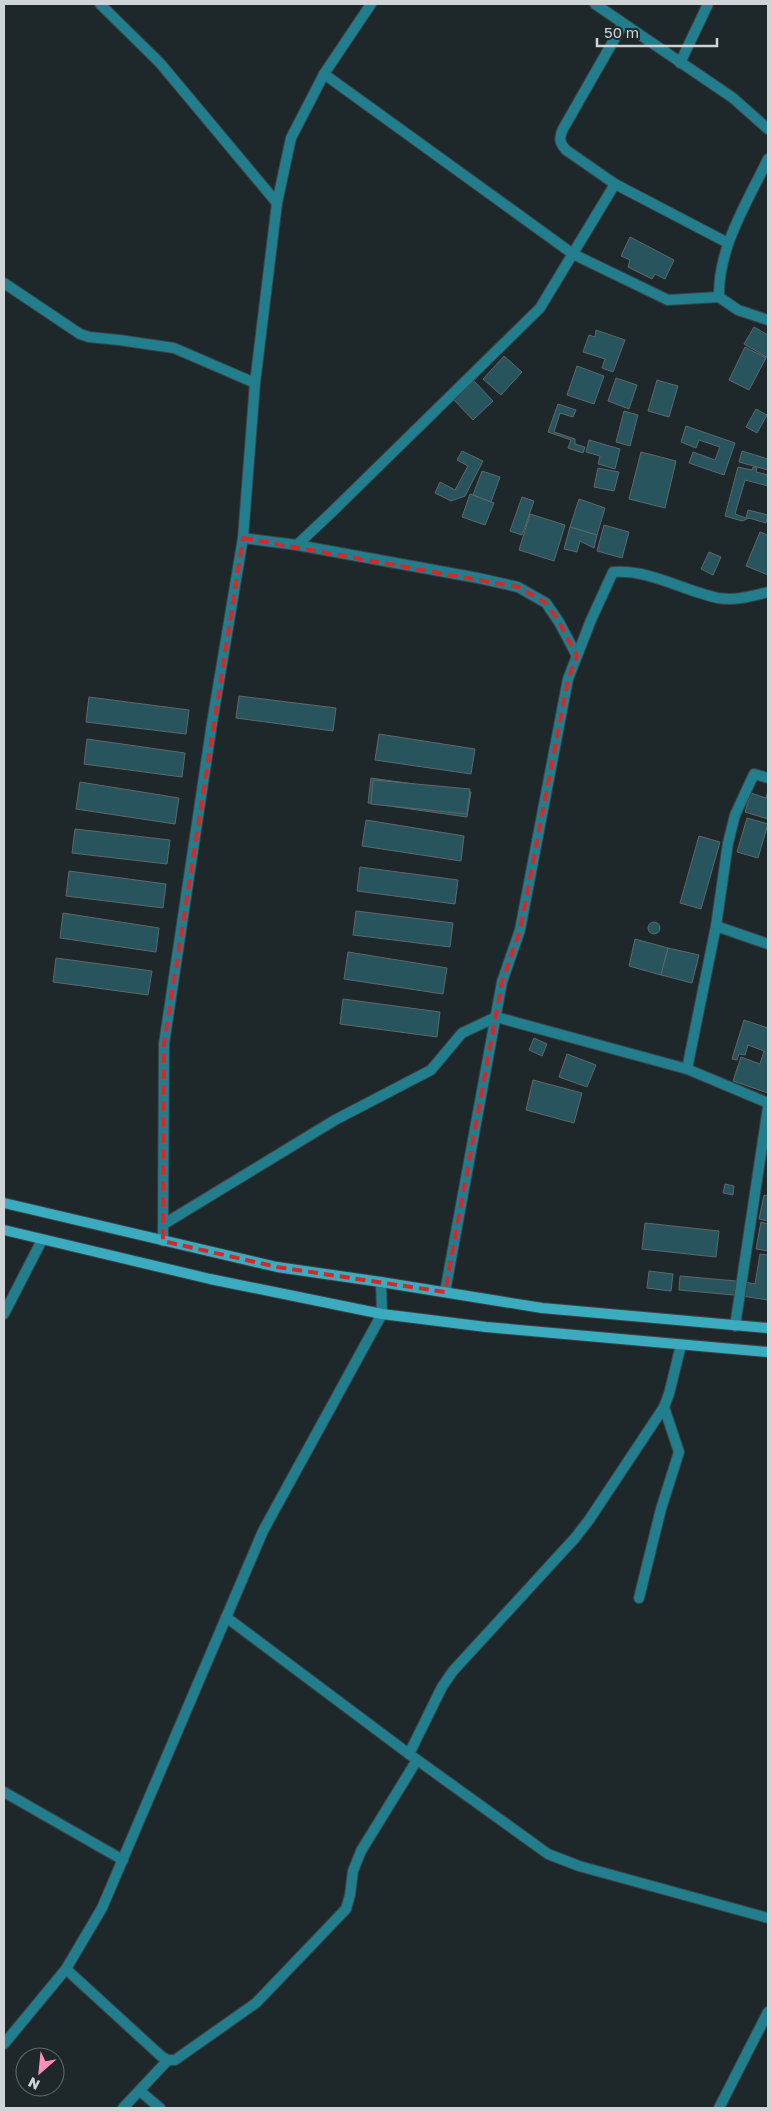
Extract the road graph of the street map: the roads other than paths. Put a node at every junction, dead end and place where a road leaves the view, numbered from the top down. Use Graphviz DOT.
graph roads {
  1 [pos="100,4"];
  2 [pos="371,4"];
  3 [pos="595,4"];
  4 [pos="708,4"];
  5 [pos="623,24"];
  6 [pos="680,64"];
  7 [pos="324,74"];
  8 [pos="768,129"];
  9 [pos="768,159"];
  10 [pos="615,184"];
  11 [pos="277,203"];
  12 [pos="728,242"];
  13 [pos="573,254"];
  14 [pos="4,282"];
  15 [pos="720,297"];
  16 [pos="768,320"];
  17 [pos="255,383"];
  18 [pos="244,538"];
  19 [pos="297,545"];
  20 [pos="768,592"];
  21 [pos="576,656"];
  22 [pos="768,778"];
  23 [pos="716,926"];
  24 [pos="768,944"];
  25 [pos="496,1017"];
  26 [pos="687,1069"];
  27 [pos="768,1103"];
  28 [pos="768,1108"];
  29 [pos="4,1203"];
  30 [pos="164,1224"];
  31 [pos="4,1230"];
  32 [pos="42,1240"];
  33 [pos="163,1242"];
  34 [pos="382,1282"];
  35 [pos="445,1292"];
  36 [pos="4,1314"];
  37 [pos="382,1314"];
  38 [pos="735,1326"];
  39 [pos="768,1328"];
  40 [pos="681,1345"];
  41 [pos="768,1352"];
  42 [pos="664,1407"];
  43 [pos="640,1598"];
  44 [pos="226,1617"];
  45 [pos="413,1757"];
  46 [pos="4,1792"];
  47 [pos="123,1860"];
  48 [pos="768,1918"];
  49 [pos="66,1969"];
  50 [pos="768,2012"];
  51 [pos="4,2044"];
  52 [pos="168,2060"];
  53 [pos="140,2091"];
  54 [pos="124,2108"];
  55 [pos="160,2108"];
  56 [pos="719,2108"];
  1 -- 11 [label="street"];
  2 -- 7 [label="street"];
  3 -- 5 [label="street"];
  4 -- 6 [label="street"];
  5 -- 6 [label="street"];
  5 -- 10 [label="street"];
  6 -- 8 [label="street"];
  7 -- 11 [label="street"];
  7 -- 13 [label="street"];
  9 -- 12 [label="street"];
  10 -- 12 [label="street"];
  10 -- 13 [label="street"];
  11 -- 17 [label="street"];
  12 -- 15 [label="street"];
  13 -- 15 [label="street"];
  13 -- 19 [label="street"];
  14 -- 17 [label="street"];
  15 -- 16 [label="street"];
  17 -- 18 [label="street"];
  18 -- 19 [label="street"];
  18 -- 30 [label="street"];
  19 -- 21 [label="street"];
  20 -- 21 [label="street"];
  21 -- 25 [label="street"];
  22 -- 23 [label="street"];
  23 -- 24 [label="street"];
  23 -- 26 [label="street"];
  25 -- 26 [label="street"];
  25 -- 30 [label="street"];
  25 -- 35 [label="street"];
  26 -- 27 [label="street"];
  28 -- 38 [label="street"];
  29 -- 33 [label="main road"];
  30 -- 33 [label="street"];
  31 -- 32 [label="main road"];
  32 -- 36 [label="street"];
  32 -- 37 [label="main road"];
  33 -- 34 [label="main road"];
  34 -- 35 [label="main road"];
  34 -- 37 [label="street"];
  35 -- 38 [label="main road"];
  37 -- 40 [label="main road"];
  37 -- 44 [label="street"];
  38 -- 39 [label="main road"];
  40 -- 41 [label="main road"];
  40 -- 42 [label="street"];
  42 -- 43 [label="street"];
  42 -- 45 [label="street"];
  44 -- 45 [label="street"];
  44 -- 47 [label="street"];
  45 -- 48 [label="street"];
  45 -- 52 [label="street"];
  46 -- 47 [label="street"];
  47 -- 49 [label="street"];
  49 -- 51 [label="street"];
  49 -- 52 [label="street"];
  50 -- 56 [label="street"];
  52 -- 53 [label="street"];
  53 -- 54 [label="street"];
  53 -- 55 [label="street"];
}
